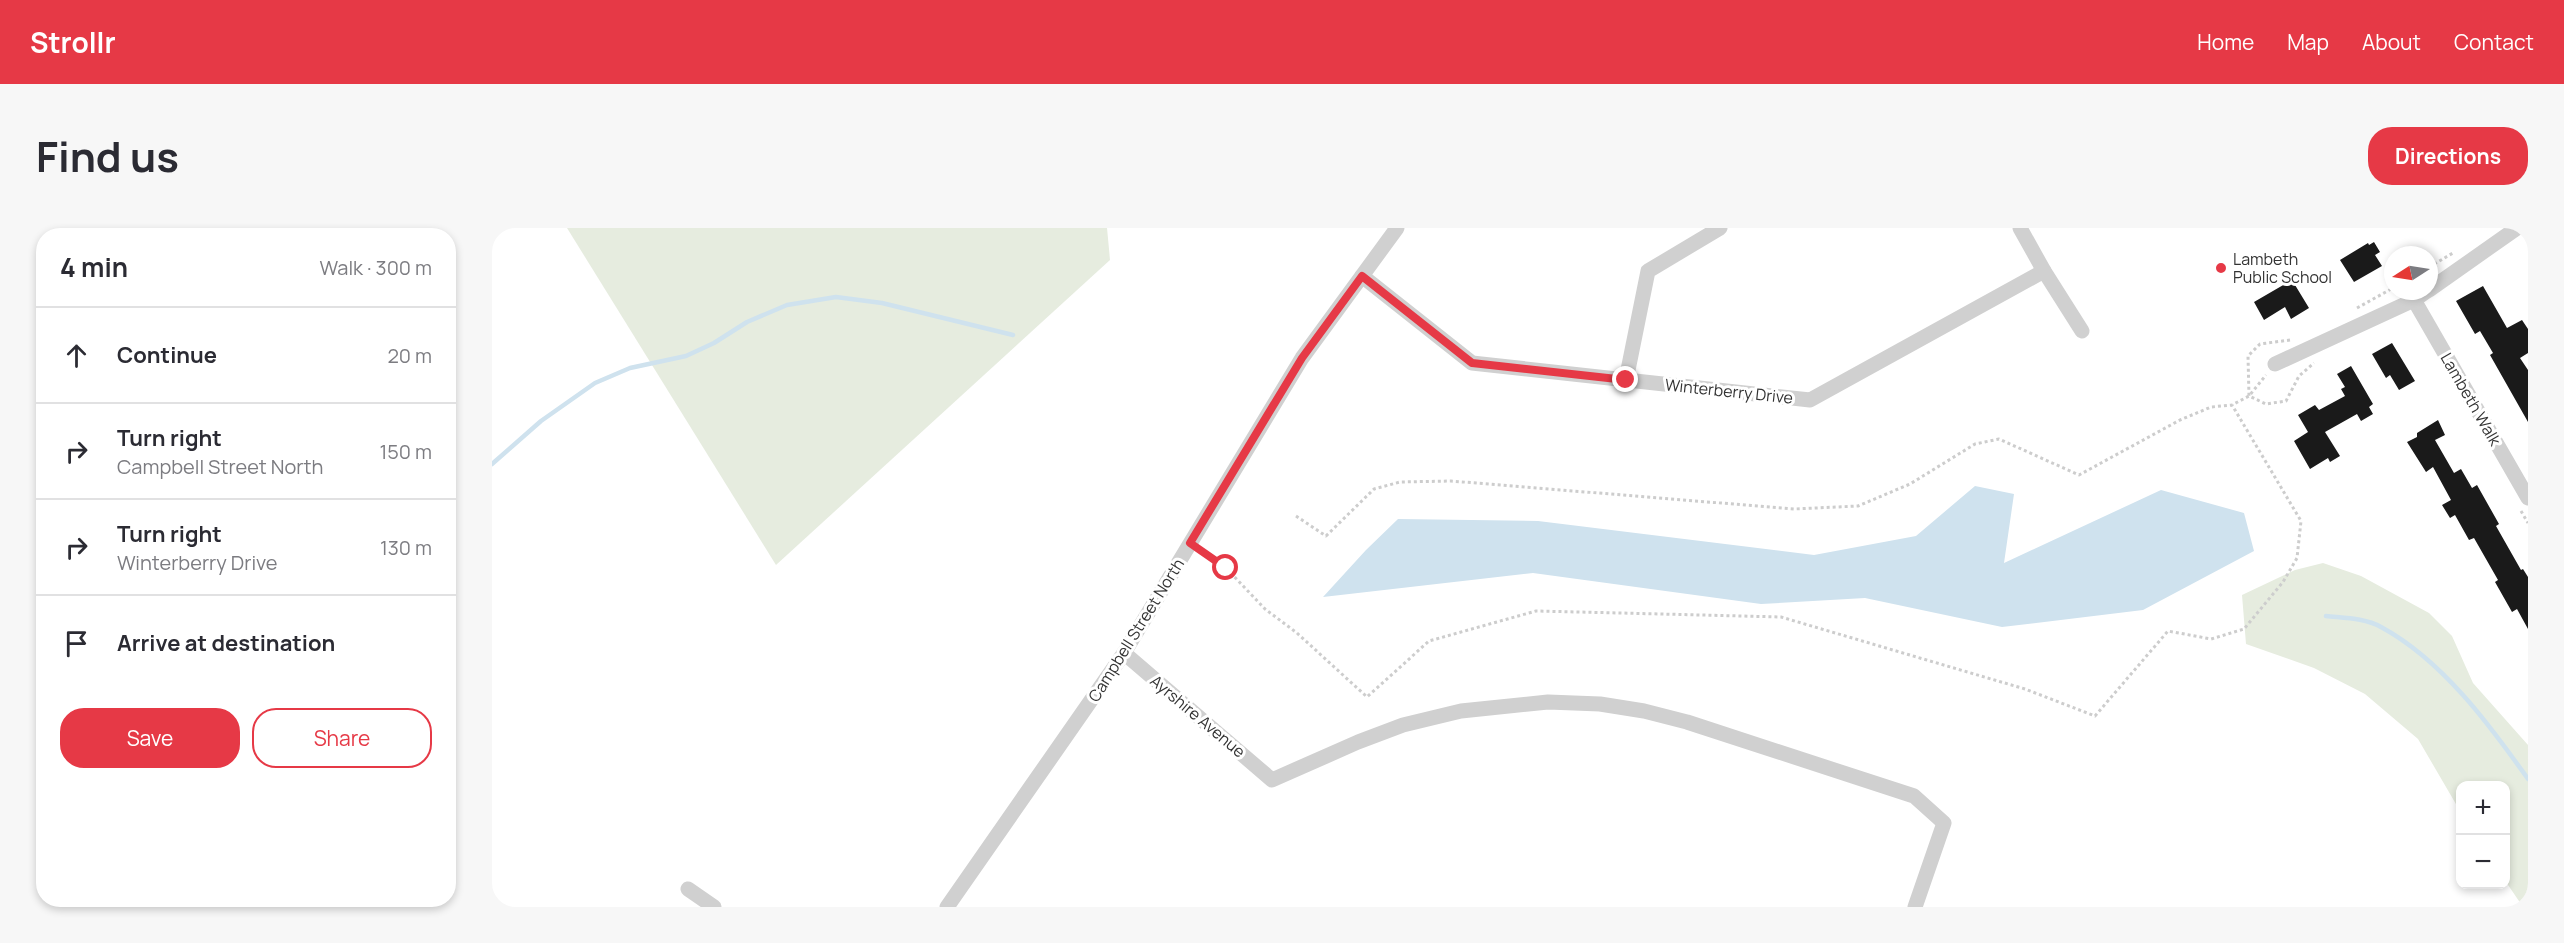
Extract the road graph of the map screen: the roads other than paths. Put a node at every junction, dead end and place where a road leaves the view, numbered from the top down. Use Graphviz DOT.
graph roads {
  1 [pos="1397,228"];
  2 [pos="1720,228"];
  3 [pos="2020,228"];
  4 [pos="2517,228"];
  5 [pos="2044,271"];
  6 [pos="1362,276"];
  7 [pos="2438,283"];
  8 [pos="2414,300"];
  9 [pos="2082,332"];
  10 [pos="2275,364"];
  11 [pos="1626,380"];
  12 [pos="2522,501"];
  13 [pos="1124,653"];
  14 [pos="695,897"];
  15 [pos="714,907"];
  16 [pos="947,907"];
  17 [pos="1915,907"];
  1 -- 6 [label="street, Campbell Street North"];
  2 -- 11 [label="street"];
  3 -- 5 [label="street"];
  4 -- 7 [label="street"];
  5 -- 9 [label="street"];
  5 -- 11 [label="street, Winterberry Drive"];
  6 -- 11 [label="street, Winterberry Drive"];
  6 -- 13 [label="street, Campbell Street North"];
  8 -- 10 [label="street"];
  8 -- 12 [label="street, Lambeth Walk"];
  13 -- 16 [label="street, Campbell Street North"];
  13 -- 17 [label="street, Ayrshire Avenue"];
  14 -- 15 [label="street"];
}
